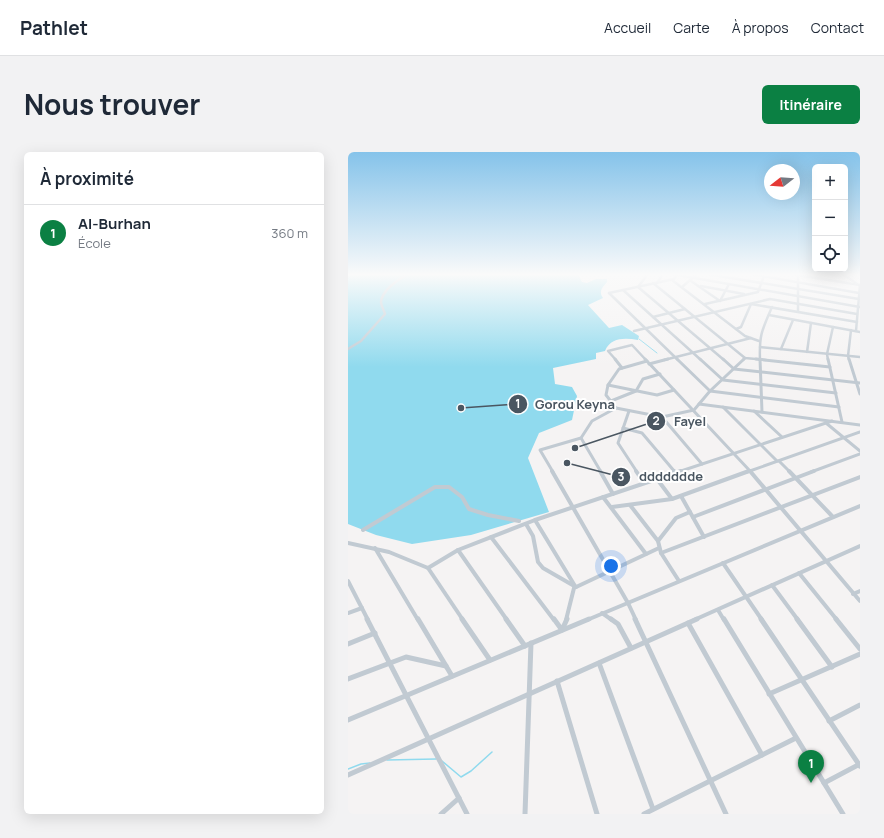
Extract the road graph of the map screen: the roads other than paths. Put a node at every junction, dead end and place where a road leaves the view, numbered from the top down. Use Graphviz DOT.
graph roads {
  1 [pos="750,304"];
  2 [pos="798,304"];
  3 [pos="381,305"];
  4 [pos="621,305"];
  5 [pos="640,305"];
  6 [pos="659,305"];
  7 [pos="680,305"];
  8 [pos="706,305"];
  9 [pos="746,305"];
  10 [pos="757,305"];
  11 [pos="803,305"];
  12 [pos="847,305"];
  13 [pos="772,307"];
  14 [pos="859,307"];
  15 [pos="685,309"];
  16 [pos="798,311"];
  17 [pos="715,312"];
  18 [pos="668,313"];
  19 [pos="857,314"];
  20 [pos="769,315"];
  21 [pos="653,317"];
  22 [pos="694,317"];
  23 [pos="793,320"];
  24 [pos="678,321"];
  25 [pos="857,322"];
  26 [pos="811,323"];
  27 [pos="661,325"];
  28 [pos="832,327"];
  29 [pos="645,328"];
  30 [pos="736,329"];
  31 [pos="851,330"];
  32 [pos="634,331"];
  33 [pos="856,331"];
  34 [pos="860,332"];
  35 [pos="751,338"];
  36 [pos="759,341"];
  37 [pos="727,344"];
  38 [pos="760,347"];
  39 [pos="709,348"];
  40 [pos="348,349"];
  41 [pos="781,349"];
  42 [pos="691,352"];
  43 [pos="807,352"];
  44 [pos="827,354"];
  45 [pos="848,356"];
  46 [pos="674,357"];
  47 [pos="860,357"];
  48 [pos="745,358"];
  49 [pos="760,360"];
  50 [pos="648,363"];
  51 [pos="622,368"];
  52 [pos="830,368"];
  53 [pos="734,369"];
  54 [pos="761,371"];
  55 [pos="660,374"];
  56 [pos="723,380"];
  57 [pos="833,380"];
  58 [pos="856,382"];
  59 [pos="860,383"];
  60 [pos="761,384"];
  61 [pos="608,386"];
  62 [pos="674,390"];
  63 [pos="636,391"];
  64 [pos="710,391"];
  65 [pos="836,393"];
  66 [pos="860,394"];
  67 [pos="762,398"];
  68 [pos="611,400"];
  69 [pos="699,404"];
  70 [pos="722,406"];
  71 [pos="839,407"];
  72 [pos="616,408"];
  73 [pos="694,410"];
  74 [pos="629,411"];
  75 [pos="754,411"];
  76 [pos="762,412"];
  77 [pos="662,417"];
  78 [pos="832,421"];
  79 [pos="842,422"];
  80 [pos="826,423"];
  81 [pos="860,425"];
  82 [pos="623,428"];
  83 [pos="860,432"];
  84 [pos="782,437"];
  85 [pos="581,438"];
  86 [pos="844,438"];
  87 [pos="760,444"];
  88 [pos="860,451"];
  89 [pos="734,453"];
  90 [pos="860,454"];
  91 [pos="778,461"];
  92 [pos="702,464"];
  93 [pos="750,471"];
  94 [pos="675,473"];
  95 [pos="796,478"];
  96 [pos="860,478"];
  97 [pos="657,479"];
  98 [pos="644,483"];
  99 [pos="765,490"];
  100 [pos="613,494"];
  101 [pos="681,496"];
  102 [pos="812,496"];
  103 [pos="603,497"];
  104 [pos="672,499"];
  105 [pos="630,505"];
  106 [pos="860,506"];
  107 [pos="573,507"];
  108 [pos="612,507"];
  109 [pos="781,508"];
  110 [pos="690,512"];
  111 [pos="693,517"];
  112 [pos="833,517"];
  113 [pos="535,520"];
  114 [pos="519,521"];
  115 [pos="526,524"];
  116 [pos="363,530"];
  117 [pos="800,531"];
  118 [pos="491,537"];
  119 [pos="704,537"];
  120 [pos="658,541"];
  121 [pos="348,543"];
  122 [pos="860,546"];
  123 [pos="375,548"];
  124 [pos="659,548"];
  125 [pos="458,550"];
  126 [pos="661,553"];
  127 [pos="646,554"];
  128 [pos="826,561"];
  129 [pos="723,563"];
  130 [pos="428,568"];
  131 [pos="610,571"];
  132 [pos="799,573"];
  133 [pos="679,581"];
  134 [pos="348,582"];
  135 [pos="772,585"];
  136 [pos="576,587"];
  137 [pos="860,591"];
  138 [pos="853,594"];
  139 [pos="746,597"];
  140 [pos="860,601"];
  141 [pos="628,603"];
  142 [pos="362,608"];
  143 [pos="718,610"];
  144 [pos="348,613"];
  145 [pos="602,613"];
  146 [pos="688,623"];
  147 [pos="562,630"];
  148 [pos="375,633"];
  149 [pos="646,642"];
  150 [pos="531,643"];
  151 [pos="348,644"];
  152 [pos="526,646"];
  153 [pos="631,648"];
  154 [pos="860,650"];
  155 [pos="860,654"];
  156 [pos="490,660"];
  157 [pos="390,662"];
  158 [pos="599,663"];
  159 [pos="446,666"];
  160 [pos="832,667"];
  161 [pos="452,676"];
  162 [pos="348,679"];
  163 [pos="802,680"];
  164 [pos="557,681"];
  165 [pos="407,694"];
  166 [pos="528,694"];
  167 [pos="769,694"];
  168 [pos="860,705"];
  169 [pos="348,720"];
  170 [pos="829,721"];
  171 [pos="796,738"];
  172 [pos="430,739"];
  173 [pos="762,755"];
  174 [pos="860,765"];
  175 [pos="348,775"];
  176 [pos="711,780"];
  177 [pos="824,783"];
  178 [pos="459,798"];
  179 [pos="653,809"];
  180 [pos="440,814"];
  181 [pos="467,814"];
  182 [pos="524,814"];
  183 [pos="597,814"];
  184 [pos="644,814"];
  185 [pos="726,814"];
  186 [pos="843,814"];
  1 -- 30 [label="street"];
  2 -- 16 [label="street"];
  3 -- 40 [label="street"];
  4 -- 29 [label="street"];
  5 -- 21 [label="street"];
  6 -- 18 [label="street"];
  7 -- 15 [label="street"];
  8 -- 17 [label="street"];
  9 -- 17 [label="street"];
  10 -- 13 [label="street"];
  11 -- 19 [label="street"];
  12 -- 14 [label="street"];
  13 -- 16 [label="street"];
  13 -- 20 [label="street"];
  14 -- 19 [label="street"];
  15 -- 18 [label="street"];
  15 -- 22 [label="street"];
  16 -- 25 [label="street"];
  17 -- 22 [label="street"];
  17 -- 30 [label="street"];
  18 -- 21 [label="street"];
  18 -- 24 [label="street"];
  19 -- 25 [label="street"];
  20 -- 23 [label="street"];
  20 -- 36 [label="street"];
  21 -- 27 [label="street"];
  22 -- 24 [label="street"];
  22 -- 37 [label="street"];
  23 -- 26 [label="street"];
  23 -- 41 [label="street"];
  24 -- 27 [label="street"];
  24 -- 39 [label="street"];
  25 -- 33 [label="street"];
  26 -- 28 [label="street"];
  26 -- 43 [label="street"];
  27 -- 29 [label="street"];
  27 -- 42 [label="street"];
  28 -- 31 [label="street"];
  28 -- 44 [label="street"];
  29 -- 32 [label="street"];
  29 -- 46 [label="street"];
  30 -- 35 [label="street"];
  31 -- 33 [label="street"];
  31 -- 45 [label="street"];
  33 -- 34 [label="street"];
  35 -- 36 [label="street"];
  35 -- 37 [label="street"];
  36 -- 38 [label="street"];
  37 -- 39 [label="street"];
  37 -- 48 [label="street"];
  38 -- 41 [label="street"];
  38 -- 49 [label="street"];
  39 -- 42 [label="street"];
  39 -- 53 [label="street"];
  41 -- 43 [label="street"];
  42 -- 46 [label="street"];
  42 -- 56 [label="street"];
  43 -- 44 [label="street"];
  44 -- 45 [label="street"];
  44 -- 52 [label="street"];
  45 -- 47 [label="street"];
  45 -- 58 [label="street"];
  46 -- 50 [label="street"];
  46 -- 64 [label="street"];
  48 -- 49 [label="street"];
  48 -- 53 [label="street"];
  49 -- 52 [label="street"];
  49 -- 54 [label="street"];
  50 -- 51 [label="street"];
  50 -- 51 [label="street"];
  50 -- 55 [label="street"];
  51 -- 61 [label="street"];
  52 -- 57 [label="street"];
  53 -- 54 [label="street"];
  53 -- 56 [label="street"];
  54 -- 57 [label="street"];
  54 -- 60 [label="street"];
  55 -- 62 [label="street"];
  55 -- 63 [label="street"];
  56 -- 60 [label="street"];
  56 -- 64 [label="street"];
  57 -- 58 [label="street"];
  57 -- 65 [label="street"];
  58 -- 59 [label="street"];
  58 -- 66 [label="street"];
  60 -- 65 [label="street"];
  60 -- 67 [label="street"];
  61 -- 63 [label="street"];
  61 -- 68 [label="street"];
  62 -- 63 [label="street"];
  62 -- 73 [label="street"];
  63 -- 68 [label="street"];
  64 -- 67 [label="street"];
  64 -- 69 [label="street"];
  65 -- 71 [label="street"];
  67 -- 71 [label="street"];
  67 -- 76 [label="street"];
  68 -- 72 [label="street"];
  69 -- 70 [label="street"];
  69 -- 73 [label="street"];
  70 -- 75 [label="street"];
  70 -- 87 [label="street"];
  71 -- 79 [label="street"];
  72 -- 74 [label="street"];
  72 -- 85 [label="street"];
  73 -- 77 [label="street"];
  73 -- 89 [label="street"];
  74 -- 77 [label="street"];
  74 -- 82 [label="street"];
  75 -- 76 [label="street"];
  75 -- 84 [label="street"];
  76 -- 78 [label="street"];
  77 -- 92 [label="street"];
  78 -- 79 [label="street"];
  78 -- 80 [label="street"];
  79 -- 81 [label="street"];
  80 -- 84 [label="street"];
  80 -- 86 [label="street"];
  82 -- 94 [label="street"];
  82 -- 98 [label="street"];
  83 -- 86 [label="street"];
  84 -- 87 [label="street"];
  85 -- 100 [label="street"];
  85 -- 107 [label="street"];
  86 -- 88 [label="street"];
  86 -- 91 [label="street"];
  87 -- 89 [label="street"];
  87 -- 91 [label="street"];
  89 -- 92 [label="street"];
  89 -- 93 [label="street"];
  90 -- 95 [label="street"];
  91 -- 93 [label="street"];
  91 -- 95 [label="street"];
  92 -- 94 [label="street"];
  93 -- 99 [label="street"];
  93 -- 101 [label="street"];
  94 -- 97 [label="street"];
  95 -- 99 [label="street"];
  95 -- 102 [label="street"];
  96 -- 102 [label="street"];
  97 -- 98 [label="street"];
  97 -- 104 [label="street"];
  98 -- 100 [label="street"];
  99 -- 109 [label="street"];
  99 -- 111 [label="street"];
  100 -- 103 [label="street"];
  101 -- 104 [label="street"];
  101 -- 110 [label="street"];
  102 -- 109 [label="street"];
  102 -- 112 [label="street"];
  103 -- 107 [label="street"];
  103 -- 108 [label="street"];
  104 -- 105 [label="street"];
  105 -- 108 [label="street"];
  105 -- 120 [label="street"];
  106 -- 112 [label="street"];
  107 -- 113 [label="street"];
  107 -- 131 [label="street"];
  108 -- 127 [label="street"];
  109 -- 117 [label="street"];
  109 -- 119 [label="street"];
  110 -- 111 [label="street"];
  110 -- 120 [label="street"];
  111 -- 119 [label="street"];
  112 -- 117 [label="street"];
  113 -- 115 [label="street"];
  113 -- 136 [label="street"];
  114 -- 116 [label="street"];
  115 -- 118 [label="street"];
  115 -- 136 [label="street"];
  117 -- 128 [label="street"];
  117 -- 129 [label="street"];
  118 -- 125 [label="street"];
  118 -- 147 [label="street"];
  119 -- 126 [label="street"];
  120 -- 124 [label="street"];
  121 -- 123 [label="street"];
  122 -- 128 [label="street"];
  123 -- 130 [label="street"];
  123 -- 159 [label="street"];
  124 -- 126 [label="street"];
  124 -- 127 [label="street"];
  125 -- 130 [label="street"];
  125 -- 152 [label="street"];
  126 -- 133 [label="street"];
  127 -- 131 [label="street"];
  128 -- 132 [label="street"];
  128 -- 138 [label="street"];
  129 -- 133 [label="street"];
  129 -- 139 [label="street"];
  130 -- 156 [label="street"];
  131 -- 136 [label="street"];
  131 -- 141 [label="street"];
  132 -- 135 [label="street"];
  132 -- 154 [label="street"];
  133 -- 141 [label="street"];
  134 -- 142 [label="street"];
  135 -- 139 [label="street"];
  135 -- 160 [label="street"];
  136 -- 147 [label="street"];
  137 -- 138 [label="street"];
  138 -- 140 [label="street"];
  139 -- 143 [label="street"];
  139 -- 163 [label="street"];
  141 -- 145 [label="street"];
  141 -- 149 [label="street"];
  142 -- 144 [label="street"];
  142 -- 148 [label="street"];
  143 -- 146 [label="street"];
  143 -- 167 [label="street"];
  145 -- 147 [label="street"];
  145 -- 153 [label="street"];
  146 -- 149 [label="street"];
  146 -- 173 [label="street"];
  147 -- 150 [label="street"];
  148 -- 151 [label="street"];
  148 -- 157 [label="street"];
  149 -- 153 [label="street"];
  149 -- 176 [label="street"];
  150 -- 152 [label="street"];
  150 -- 166 [label="street"];
  152 -- 156 [label="street"];
  153 -- 158 [label="street"];
  155 -- 160 [label="street"];
  156 -- 161 [label="street"];
  157 -- 159 [label="street"];
  157 -- 162 [label="street"];
  157 -- 165 [label="street"];
  158 -- 164 [label="street"];
  158 -- 179 [label="street"];
  159 -- 161 [label="street"];
  160 -- 163 [label="street"];
  161 -- 165 [label="street"];
  163 -- 167 [label="street"];
  163 -- 170 [label="street"];
  164 -- 166 [label="street"];
  164 -- 183 [label="street"];
  165 -- 169 [label="street"];
  165 -- 172 [label="street"];
  166 -- 172 [label="street"];
  166 -- 182 [label="street"];
  167 -- 171 [label="street"];
  168 -- 170 [label="street"];
  170 -- 174 [label="street"];
  171 -- 173 [label="street"];
  171 -- 177 [label="street"];
  172 -- 175 [label="street"];
  172 -- 178 [label="street"];
  173 -- 176 [label="street"];
  174 -- 177 [label="street"];
  176 -- 179 [label="street"];
  176 -- 185 [label="street"];
  177 -- 186 [label="street"];
  178 -- 180 [label="street"];
  178 -- 181 [label="street"];
  179 -- 184 [label="street"];
}
